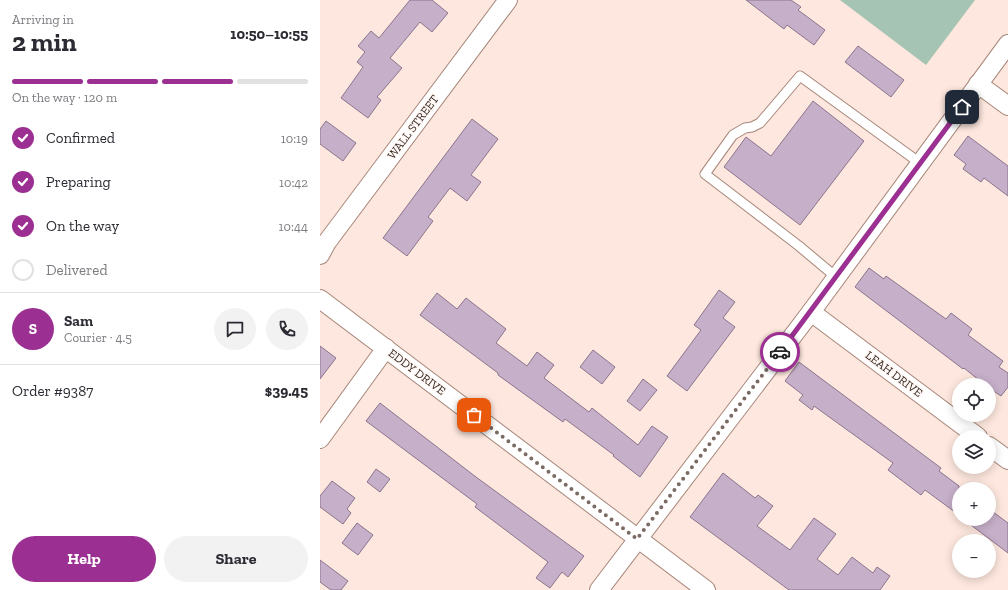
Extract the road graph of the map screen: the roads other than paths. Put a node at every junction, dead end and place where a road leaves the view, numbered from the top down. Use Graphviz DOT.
graph roads {
  1 [pos="508,0"];
  2 [pos="1008,44"];
  3 [pos="978,84"];
  4 [pos="1008,106"];
  5 [pos="920,163"];
  6 [pos="320,255"];
  7 [pos="836,277"];
  8 [pos="320,299"];
  9 [pos="811,312"];
  10 [pos="386,348"];
  11 [pos="969,430"];
  12 [pos="320,439"];
  13 [pos="996,451"];
  14 [pos="1008,460"];
  15 [pos="637,539"];
  16 [pos="599,590"];
  17 [pos="706,590"];
  1 -- 6 [label="street, WALL STREET"];
  2 -- 3 [label="street"];
  3 -- 4 [label="street"];
  3 -- 5 [label="street"];
  5 -- 7 [label="street"];
  5 -- 7 [label="lane"];
  7 -- 9 [label="street"];
  8 -- 10 [label="street, EDDY DRIVE"];
  9 -- 11 [label="street, LEAH DRIVE"];
  9 -- 15 [label="street"];
  10 -- 12 [label="street"];
  10 -- 15 [label="street, EDDY DRIVE"];
  13 -- 14 [label="street"];
  15 -- 16 [label="street"];
  15 -- 17 [label="street, EDDY DRIVE"];
}
